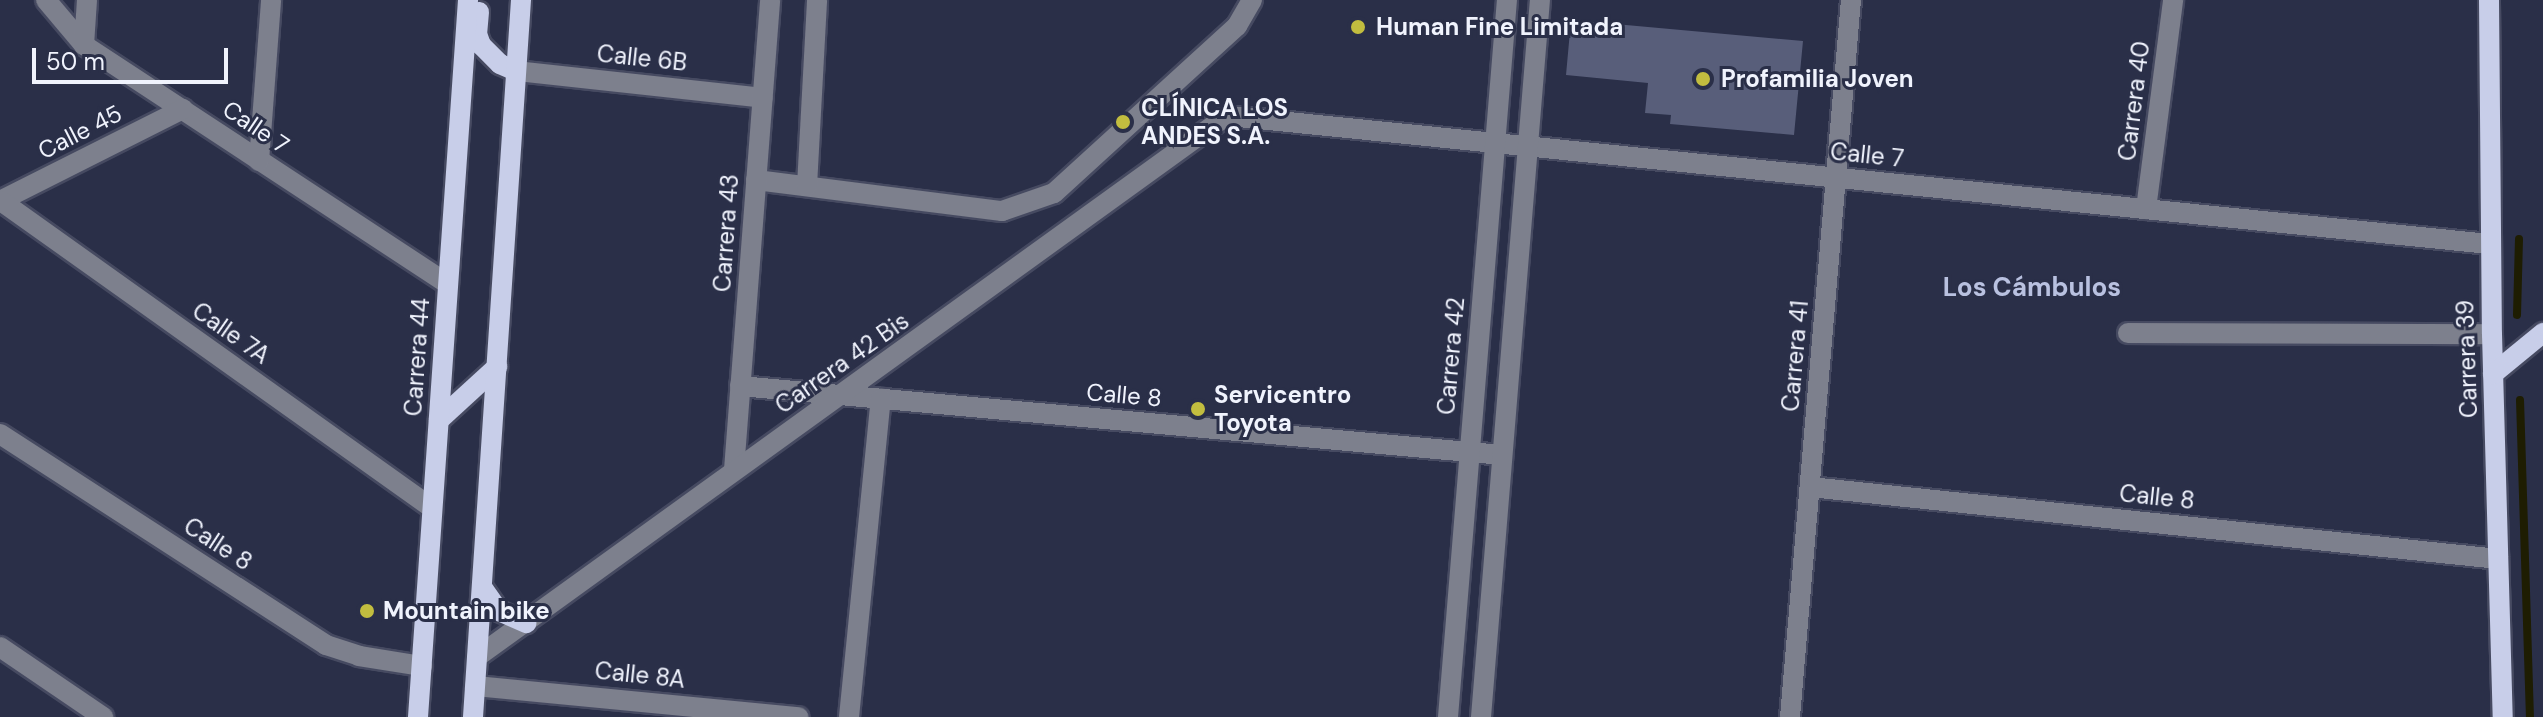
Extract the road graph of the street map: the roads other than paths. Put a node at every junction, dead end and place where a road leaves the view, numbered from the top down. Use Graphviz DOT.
graph roads {
  1 [pos="46,0"];
  2 [pos="87,0"];
  3 [pos="271,0"];
  4 [pos="468,0"];
  5 [pos="480,0"];
  6 [pos="521,0"];
  7 [pos="770,0"];
  8 [pos="817,0"];
  9 [pos="1252,0"];
  10 [pos="1507,0"];
  11 [pos="1540,0"];
  12 [pos="1851,0"];
  13 [pos="2173,0"];
  14 [pos="2489,0"];
  15 [pos="84,45"];
  16 [pos="516,71"];
  17 [pos="763,98"];
  18 [pos="183,109"];
  19 [pos="1239,117"];
  20 [pos="1495,143"];
  21 [pos="1528,146"];
  22 [pos="259,161"];
  23 [pos="1836,178"];
  24 [pos="756,180"];
  25 [pos="807,186"];
  26 [pos="0,201"];
  27 [pos="2146,209"];
  28 [pos="2490,244"];
  29 [pos="448,284"];
  30 [pos="2128,333"];
  31 [pos="2543,333"];
  32 [pos="2492,334"];
  33 [pos="497,367"];
  34 [pos="2493,374"];
  35 [pos="740,386"];
  36 [pos="843,396"];
  37 [pos="881,399"];
  38 [pos="439,420"];
  39 [pos="0,434"];
  40 [pos="1469,453"];
  41 [pos="1502,455"];
  42 [pos="734,470"];
  43 [pos="1810,487"];
  44 [pos="432,508"];
  45 [pos="2498,559"];
  46 [pos="482,587"];
  47 [pos="526,623"];
  48 [pos="0,647"];
  49 [pos="477,657"];
  50 [pos="422,666"];
  51 [pos="475,686"];
  52 [pos="103,717"];
  53 [pos="418,717"];
  54 [pos="473,717"];
  55 [pos="799,717"];
  56 [pos="849,717"];
  57 [pos="1448,717"];
  58 [pos="1481,717"];
  59 [pos="1790,717"];
  60 [pos="2503,717"];
  1 -- 15 [label="street, Calle 7"];
  2 -- 15 [label="street"];
  3 -- 22 [label="street"];
  4 -- 29 [label="main road, Carrera 44"];
  5 -- 16 [label="main road"];
  6 -- 16 [label="main road"];
  7 -- 17 [label="street, Carrera 43"];
  8 -- 25 [label="street"];
  9 -- 25 [label="street"];
  10 -- 20 [label="street, Carrera 42"];
  11 -- 21 [label="street"];
  12 -- 23 [label="street, Carrera 41"];
  13 -- 27 [label="street, Carrera 40"];
  14 -- 28 [label="main road, Carrera 39"];
  15 -- 18 [label="street, Calle 7"];
  16 -- 17 [label="street, Calle 6B"];
  16 -- 33 [label="main road"];
  17 -- 24 [label="street, Carrera 43"];
  18 -- 22 [label="street, Calle 7"];
  18 -- 26 [label="street, Calle 45"];
  19 -- 20 [label="street, Calle 7"];
  19 -- 36 [label="street, Carrera 42 Bis"];
  20 -- 21 [label="street, Calle 7"];
  20 -- 40 [label="street, Carrera 42"];
  21 -- 23 [label="street, Calle 7"];
  21 -- 41 [label="street"];
  22 -- 29 [label="street, Calle 7"];
  23 -- 27 [label="street, Calle 7"];
  23 -- 43 [label="street, Carrera 41"];
  24 -- 25 [label="street"];
  24 -- 35 [label="street, Carrera 43"];
  26 -- 44 [label="street, Calle 7A"];
  27 -- 28 [label="street, Calle 7"];
  28 -- 32 [label="main road, Carrera 39"];
  29 -- 38 [label="main road, Carrera 44"];
  30 -- 32 [label="street"];
  31 -- 34 [label="main road"];
  32 -- 34 [label="main road, Carrera 39"];
  33 -- 38 [label="main road"];
  33 -- 46 [label="main road"];
  34 -- 45 [label="main road, Carrera 39"];
  35 -- 36 [label="street, Calle 8"];
  35 -- 42 [label="street, Carrera 43"];
  36 -- 37 [label="street, Calle 8"];
  36 -- 42 [label="street, Carrera 42 Bis"];
  37 -- 40 [label="street, Calle 8"];
  37 -- 56 [label="street"];
  38 -- 44 [label="main road, Carrera 44"];
  39 -- 50 [label="street, Calle 8"];
  40 -- 41 [label="street, Calle 8"];
  40 -- 57 [label="street, Carrera 42"];
  41 -- 58 [label="street"];
  42 -- 47 [label="street, Carrera 42 Bis"];
  43 -- 45 [label="street, Calle 8"];
  43 -- 59 [label="street, Carrera 41"];
  44 -- 50 [label="main road, Carrera 44"];
  45 -- 60 [label="main road, Carrera 39"];
  46 -- 47 [label="main road"];
  46 -- 49 [label="main road"];
  47 -- 49 [label="street, Carrera 42 Bis"];
  48 -- 52 [label="street"];
  49 -- 51 [label="main road"];
  50 -- 53 [label="main road, Carrera 44"];
  51 -- 54 [label="main road"];
  51 -- 55 [label="street, Calle 8A"];
}
